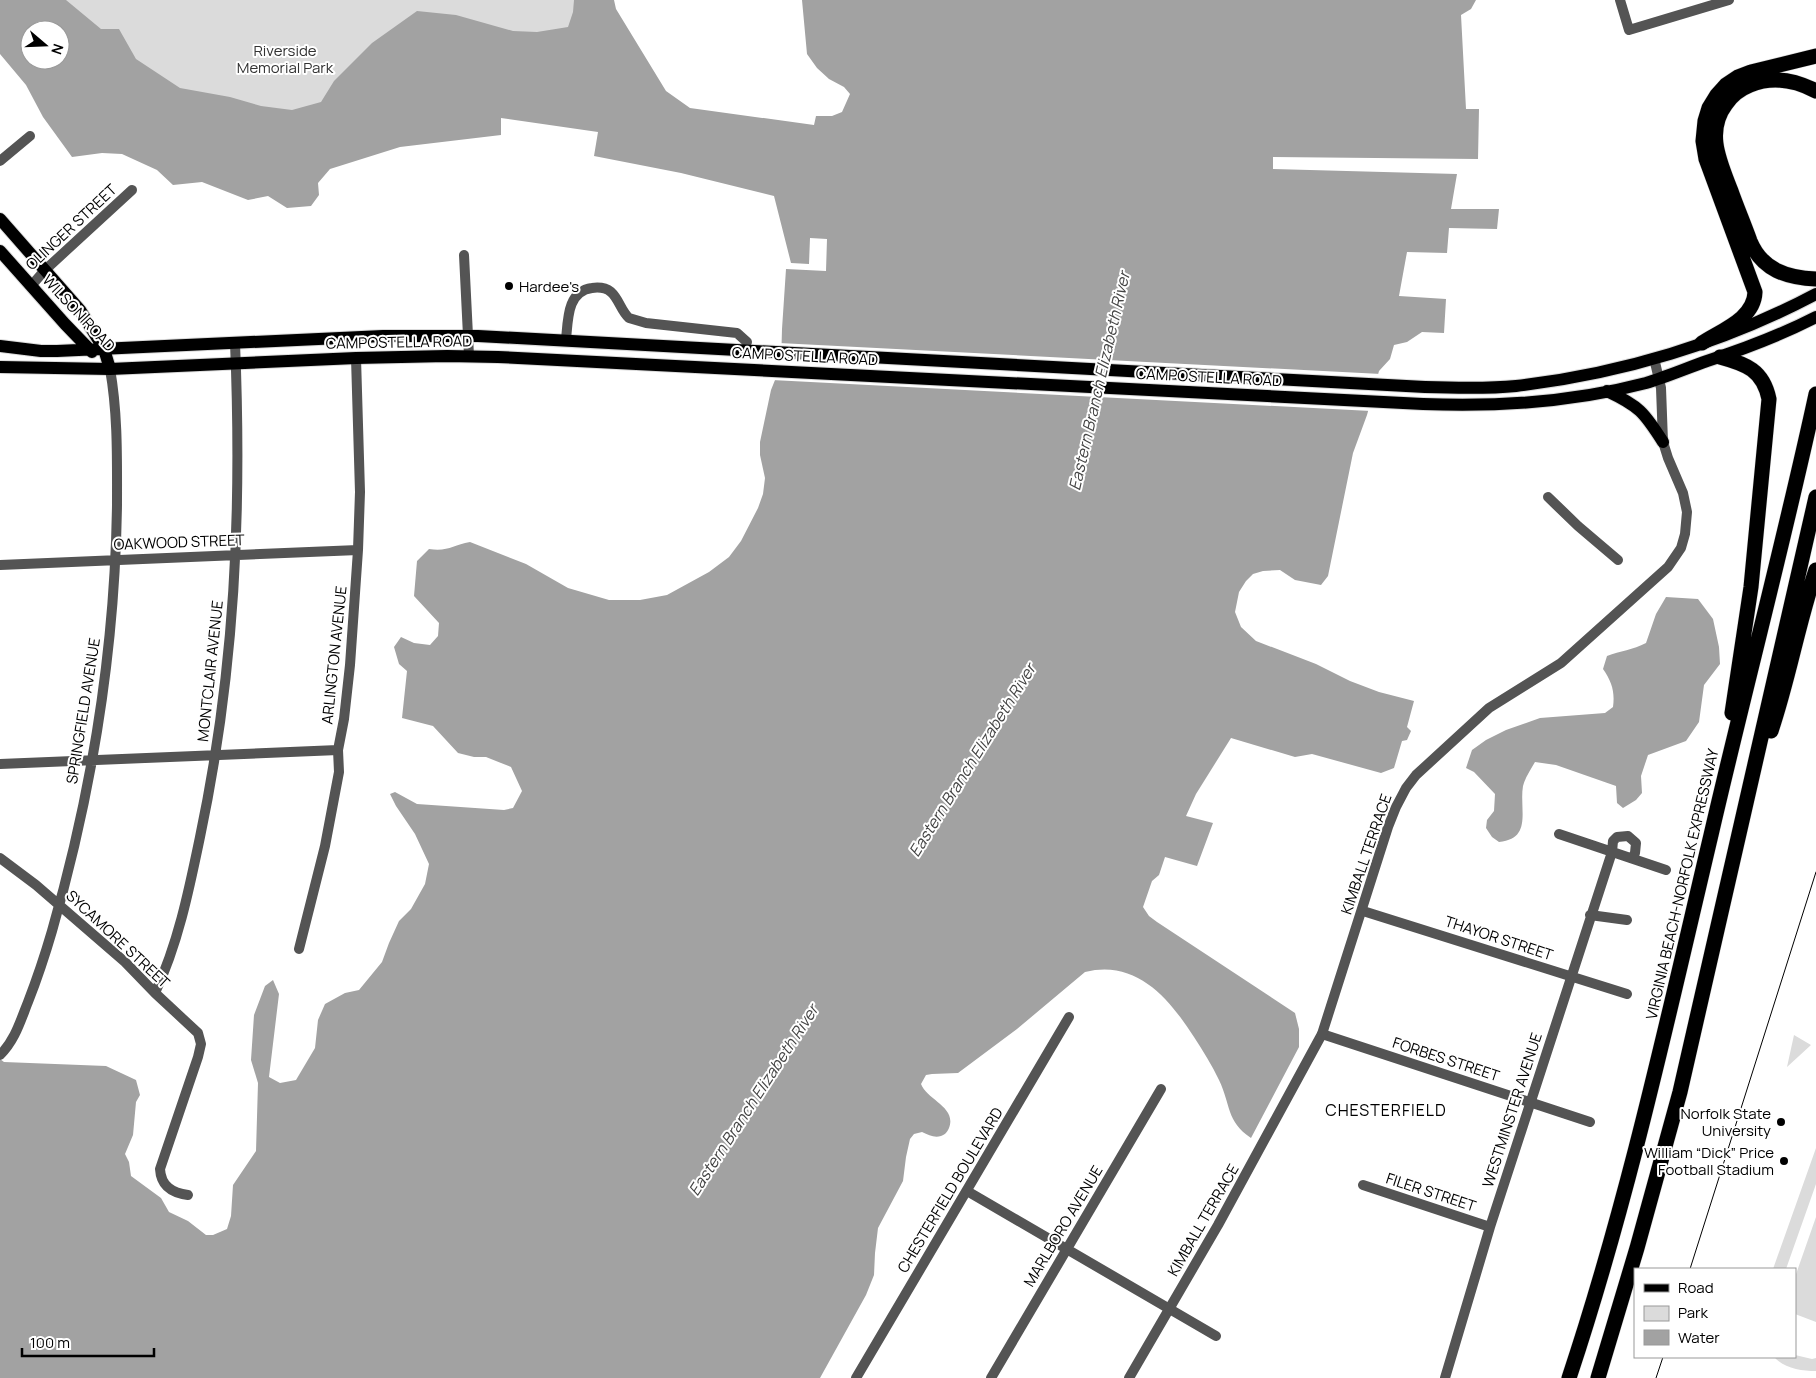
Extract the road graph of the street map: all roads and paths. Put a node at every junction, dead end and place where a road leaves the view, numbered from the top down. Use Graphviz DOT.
graph roads {
  1 [pos="1620,0"];
  2 [pos="1729,0"];
  3 [pos="1816,56"];
  4 [pos="1816,91"];
  5 [pos="30,136"];
  6 [pos="0,161"];
  7 [pos="132,190"];
  8 [pos="0,219"];
  9 [pos="0,251"];
  10 [pos="464,255"];
  11 [pos="45,270"];
  12 [pos="1816,279"];
  13 [pos="31,286"];
  14 [pos="1816,294"];
  15 [pos="1816,317"];
  16 [pos="468,335"];
  17 [pos="566,340"];
  18 [pos="747,342"];
  19 [pos="235,343"];
  20 [pos="1702,343"];
  21 [pos="0,346"];
  22 [pos="104,349"];
  23 [pos="89,350"];
  24 [pos="469,356"];
  25 [pos="1720,357"];
  26 [pos="356,358"];
  27 [pos="1654,358"];
  28 [pos="236,364"];
  29 [pos="0,366"];
  30 [pos="110,369"];
  31 [pos="1660,378"];
  32 [pos="1607,391"];
  33 [pos="1816,394"];
  34 [pos="1663,442"];
  35 [pos="1548,497"];
  36 [pos="1816,497"];
  37 [pos="358,550"];
  38 [pos="236,555"];
  39 [pos="116,559"];
  40 [pos="1618,560"];
  41 [pos="0,565"];
  42 [pos="1816,570"];
  43 [pos="338,750"];
  44 [pos="216,755"];
  45 [pos="92,761"];
  46 [pos="0,764"];
  47 [pos="1724,780"];
  48 [pos="1743,813"];
  49 [pos="1559,834"];
  50 [pos="1612,852"];
  51 [pos="0,858"];
  52 [pos="1632,858"];
  53 [pos="1666,870"];
  54 [pos="60,905"];
  55 [pos="1363,910"];
  56 [pos="1590,915"];
  57 [pos="1627,920"];
  58 [pos="299,949"];
  59 [pos="1571,977"];
  60 [pos="155,993"];
  61 [pos="1627,994"];
  62 [pos="1069,1017"];
  63 [pos="1322,1034"];
  64 [pos="0,1055"];
  65 [pos="1161,1089"];
  66 [pos="1530,1102"];
  67 [pos="1590,1122"];
  68 [pos="1364,1185"];
  69 [pos="968,1191"];
  70 [pos="188,1194"];
  71 [pos="1490,1227"];
  72 [pos="1067,1249"];
  73 [pos="1169,1308"];
  74 [pos="1216,1336"];
  75 [pos="856,1378"];
  76 [pos="991,1378"];
  77 [pos="1129,1378"];
  78 [pos="1444,1378"];
  79 [pos="1569,1378"];
  80 [pos="1598,1378"];
  1 -- 2 [label="street"];
  3 -- 20 [label="highway"];
  4 -- 12 [label="highway"];
  5 -- 6 [label="street"];
  7 -- 11 [label="street, OLINGER STREET"];
  8 -- 11 [label="main road, WILSON ROAD"];
  9 -- 13 [label="main road, WILSON ROAD"];
  10 -- 16 [label="street"];
  11 -- 13 [label="street, OLINGER STREET"];
  11 -- 22 [label="main road, WILSON ROAD"];
  13 -- 23 [label="main road, WILSON ROAD"];
  14 -- 20 [label="main road, CAMPOSTELLA ROAD"];
  15 -- 25 [label="main road, CAMPOSTELLA ROAD"];
  16 -- 17 [label="main road, CAMPOSTELLA ROAD"];
  16 -- 19 [label="main road, CAMPOSTELLA ROAD"];
  16 -- 24 [label="street"];
  17 -- 18 [label="street"];
  17 -- 27 [label="main road, CAMPOSTELLA ROAD"];
  19 -- 22 [label="main road, CAMPOSTELLA ROAD"];
  19 -- 28 [label="street, MONTCLAIR AVENUE"];
  20 -- 27 [label="main road, CAMPOSTELLA ROAD"];
  21 -- 23 [label="main road, CAMPOSTELLA ROAD"];
  22 -- 23 [label="main road, CAMPOSTELLA ROAD"];
  22 -- 30 [label="main road, WILSON ROAD"];
  23 -- 30 [label="main road, WILSON ROAD"];
  24 -- 26 [label="main road, CAMPOSTELLA ROAD"];
  24 -- 32 [label="main road, CAMPOSTELLA ROAD"];
  25 -- 31 [label="main road, CAMPOSTELLA ROAD"];
  25 -- 47 [label="highway"];
  26 -- 28 [label="main road, CAMPOSTELLA ROAD"];
  26 -- 37 [label="street, ARLINGTON AVENUE"];
  27 -- 31 [label="street, KIMBALL TERRACE"];
  28 -- 30 [label="main road, CAMPOSTELLA ROAD"];
  28 -- 38 [label="street, MONTCLAIR AVENUE"];
  29 -- 30 [label="main road, CAMPOSTELLA ROAD"];
  30 -- 39 [label="street, SPRINGFIELD AVENUE"];
  31 -- 32 [label="main road, CAMPOSTELLA ROAD"];
  31 -- 34 [label="street, KIMBALL TERRACE"];
  32 -- 34 [label="main road"];
  33 -- 47 [label="highway, VIRGINIA BEACH-NORFOLK EXPRESSWAY"];
  34 -- 55 [label="street, KIMBALL TERRACE"];
  35 -- 40 [label="street"];
  36 -- 48 [label="highway"];
  37 -- 38 [label="street, OAKWOOD STREET"];
  37 -- 43 [label="street, ARLINGTON AVENUE"];
  38 -- 39 [label="street, OAKWOOD STREET"];
  38 -- 44 [label="street, MONTCLAIR AVENUE"];
  39 -- 41 [label="street, OAKWOOD STREET"];
  39 -- 45 [label="street, SPRINGFIELD AVENUE"];
  42 -- 48 [label="highway"];
  43 -- 44 [label="street"];
  43 -- 58 [label="street, ARLINGTON AVENUE"];
  44 -- 45 [label="street"];
  44 -- 60 [label="street, MONTCLAIR AVENUE"];
  45 -- 46 [label="street"];
  45 -- 54 [label="street, SPRINGFIELD AVENUE"];
  47 -- 79 [label="highway, VIRGINIA BEACH-NORFOLK EXPRESSWAY"];
  48 -- 80 [label="highway"];
  49 -- 50 [label="street"];
  50 -- 52 [label="street"];
  50 -- 52 [label="street"];
  50 -- 56 [label="street, WESTMINSTER AVENUE"];
  51 -- 54 [label="street, SYCAMORE STREET"];
  52 -- 53 [label="street"];
  54 -- 60 [label="street, SYCAMORE STREET"];
  54 -- 64 [label="street, SPRINGFIELD AVENUE"];
  55 -- 59 [label="street, THAYOR STREET"];
  55 -- 63 [label="street, KIMBALL TERRACE"];
  56 -- 57 [label="street"];
  56 -- 59 [label="street, WESTMINSTER AVENUE"];
  59 -- 61 [label="street, THAYOR STREET"];
  59 -- 66 [label="street, WESTMINSTER AVENUE"];
  60 -- 70 [label="street, SYCAMORE STREET"];
  62 -- 69 [label="street, CHESTERFIELD BOULEVARD"];
  63 -- 66 [label="street, FORBES STREET"];
  63 -- 73 [label="street, KIMBALL TERRACE"];
  65 -- 72 [label="street, MARLBORO AVENUE"];
  66 -- 67 [label="street, FORBES STREET"];
  66 -- 71 [label="street, WESTMINSTER AVENUE"];
  68 -- 71 [label="street, FILER STREET"];
  69 -- 72 [label="street"];
  69 -- 75 [label="street, CHESTERFIELD BOULEVARD"];
  71 -- 78 [label="street, WESTMINSTER AVENUE"];
  72 -- 73 [label="street"];
  72 -- 76 [label="street, MARLBORO AVENUE"];
  73 -- 74 [label="street"];
  73 -- 77 [label="street, KIMBALL TERRACE"];
}
